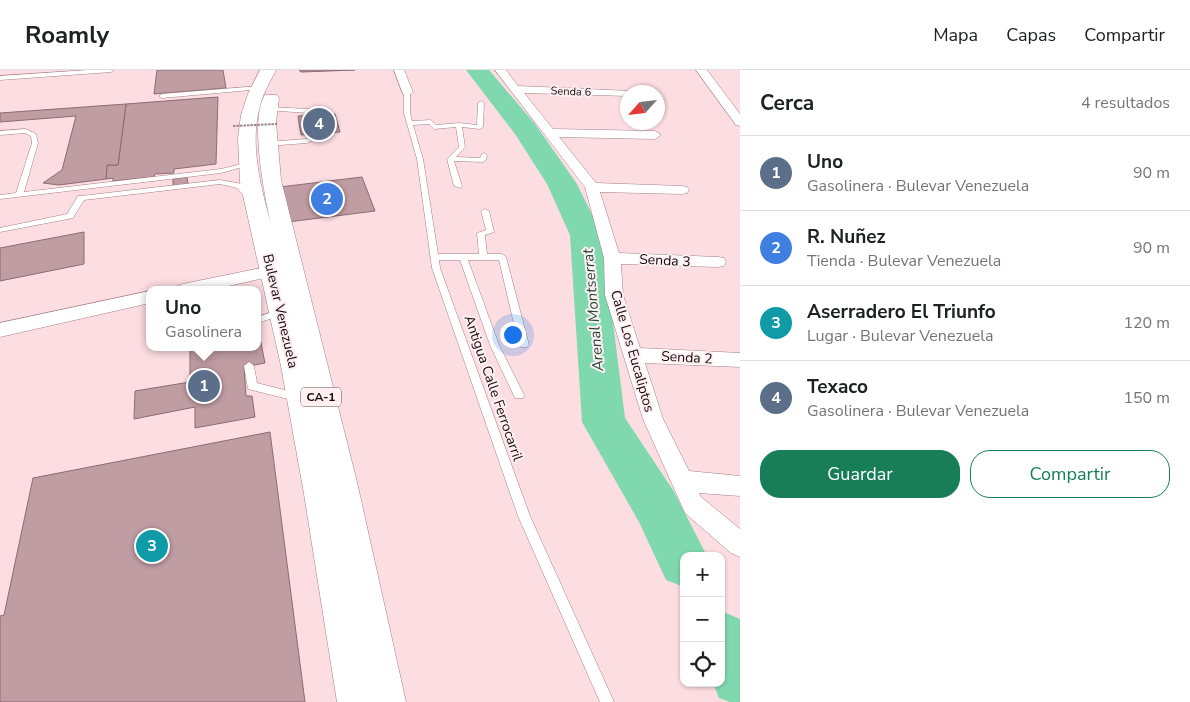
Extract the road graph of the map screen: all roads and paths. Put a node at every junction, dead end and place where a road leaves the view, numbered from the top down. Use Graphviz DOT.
graph roads {
  1 [pos="111,70"];
  2 [pos="268,70"];
  3 [pos="280,70"];
  4 [pos="399,70"];
  5 [pos="500,70"];
  6 [pos="700,70"];
  7 [pos="0,78"];
  8 [pos="515,89"];
  9 [pos="406,92"];
  10 [pos="620,93"];
  11 [pos="162,96"];
  12 [pos="481,103"];
  13 [pos="319,115"];
  14 [pos="740,122"];
  15 [pos="410,123"];
  16 [pos="264,125"];
  17 [pos="459,125"];
  18 [pos="233,126"];
  19 [pos="0,133"];
  20 [pos="323,133"];
  21 [pos="549,133"];
  22 [pos="655,135"];
  23 [pos="484,155"];
  24 [pos="450,159"];
  25 [pos="458,186"];
  26 [pos="592,187"];
  27 [pos="682,190"];
  28 [pos="20,195"];
  29 [pos="0,197"];
  30 [pos="253,200"];
  31 [pos="485,211"];
  32 [pos="0,230"];
  33 [pos="434,257"];
  34 [pos="463,257"];
  35 [pos="483,257"];
  36 [pos="612,258"];
  37 [pos="718,262"];
  38 [pos="271,270"];
  39 [pos="206,286"];
  40 [pos="146,298"];
  41 [pos="269,316"];
  42 [pos="0,330"];
  43 [pos="524,345"];
  44 [pos="633,354"];
  45 [pos="740,360"];
  46 [pos="250,366"];
  47 [pos="519,395"];
  48 [pos="300,398"];
  49 [pos="681,481"];
  50 [pos="740,486"];
  51 [pos="740,545"];
  52 [pos="357,702"];
  53 [pos="386,702"];
  54 [pos="607,702"];
  1 -- 7 [label="lane"];
  2 -- 16 [label="highway"];
  3 -- 16 [label="highway, Bulevar Venezuela / CA-1"];
  4 -- 9 [label="street, Antigua Calle Ferrocarril"];
  5 -- 8 [label="street, Calle Los Eucaliptos"];
  6 -- 14 [label="street"];
  8 -- 10 [label="street, Senda 6"];
  8 -- 21 [label="street, Calle Los Eucaliptos"];
  9 -- 15 [label="lane, Antigua Calle Ferrocarril"];
  11 -- 16 [label="lane"];
  12 -- 17 [label="lane"];
  13 -- 16 [label="lane"];
  15 -- 17 [label="lane"];
  15 -- 33 [label="lane, Antigua Calle Ferrocarril"];
  16 -- 18 [label="path, bridge"];
  16 -- 20 [label="lane"];
  16 -- 28 [label="lane"];
  16 -- 30 [label="highway, Bulevar Venezuela / CA-1"];
  16 -- 53 [label="highway, Bulevar Venezuela / CA-1"];
  17 -- 24 [label="lane"];
  19 -- 28 [label="lane"];
  21 -- 22 [label="street"];
  21 -- 26 [label="street, Calle Los Eucaliptos"];
  23 -- 24 [label="lane"];
  24 -- 25 [label="lane"];
  26 -- 27 [label="street"];
  26 -- 36 [label="street, Calle Los Eucaliptos"];
  28 -- 29 [label="lane"];
  30 -- 32 [label="lane"];
  30 -- 38 [label="highway, Bulevar Venezuela / CA-1"];
  31 -- 35 [label="lane"];
  33 -- 34 [label="lane"];
  33 -- 54 [label="lane, Antigua Calle Ferrocarril"];
  34 -- 35 [label="lane"];
  34 -- 47 [label="lane"];
  35 -- 43 [label="lane"];
  36 -- 37 [label="street, Senda 3"];
  36 -- 44 [label="street, Calle Los Eucaliptos"];
  38 -- 39 [label="street"];
  38 -- 41 [label="highway, Bulevar Venezuela / CA-1"];
  40 -- 42 [label="street"];
  41 -- 48 [label="highway, Bulevar Venezuela / CA-1"];
  44 -- 45 [label="street, Senda 2"];
  44 -- 49 [label="street, Calle Los Eucaliptos"];
  46 -- 48 [label="lane"];
  48 -- 52 [label="highway, Bulevar Venezuela / CA-1"];
  49 -- 50 [label="street"];
  49 -- 51 [label="street, Calle Los Eucaliptos"];
}
